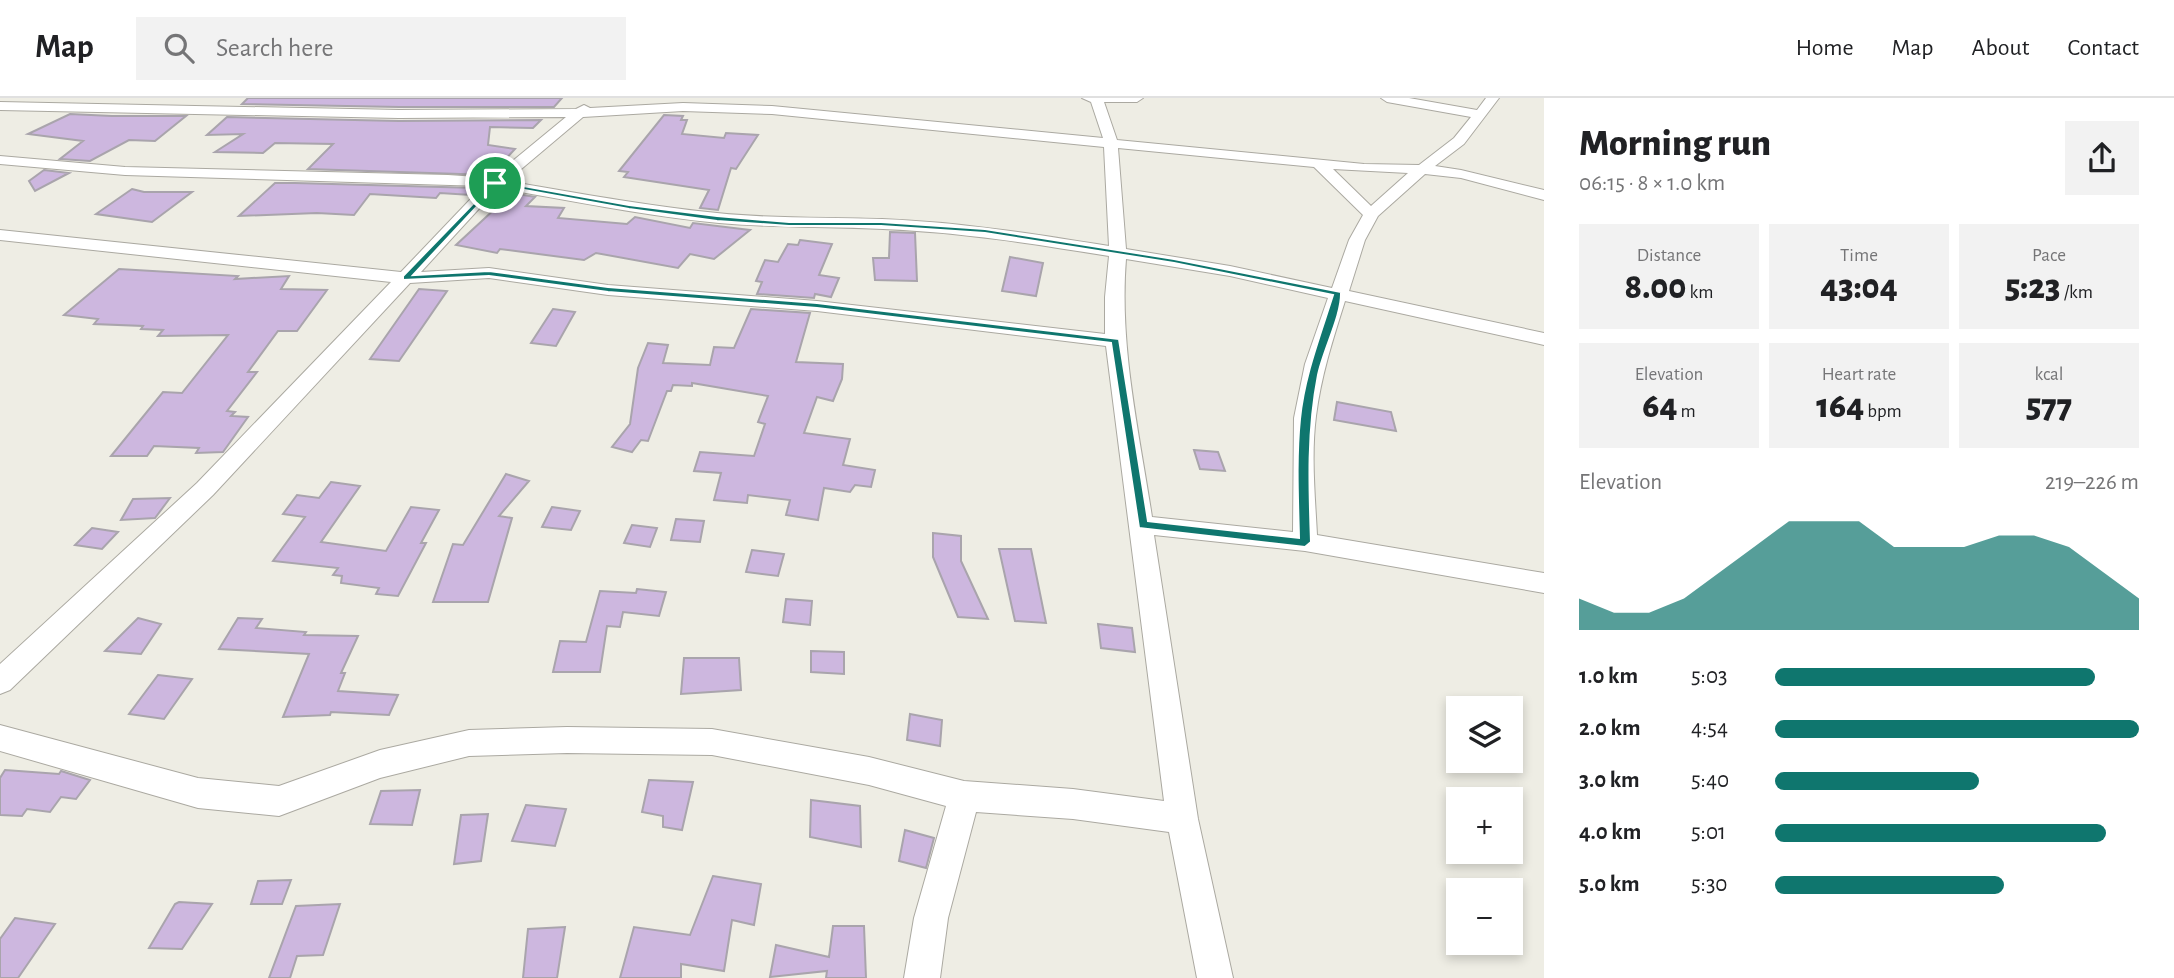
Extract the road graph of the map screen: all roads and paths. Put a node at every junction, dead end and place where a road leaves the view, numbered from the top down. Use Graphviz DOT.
graph roads {
  1 [pos="39,98"];
  2 [pos="1088,98"];
  3 [pos="1096,98"];
  4 [pos="1137,98"];
  5 [pos="1387,98"];
  6 [pos="1493,98"];
  7 [pos="0,106"];
  8 [pos="26,106"];
  9 [pos="587,106"];
  10 [pos="1482,115"];
  11 [pos="0,123"];
  12 [pos="1111,142"];
  13 [pos="0,160"];
  14 [pos="1317,162"];
  15 [pos="1422,169"];
  16 [pos="495,183"];
  17 [pos="1544,195"];
  18 [pos="1371,214"];
  19 [pos="0,235"];
  20 [pos="1118,251"];
  21 [pos="406,278"];
  22 [pos="1338,294"];
  23 [pos="1544,339"];
  24 [pos="1115,341"];
  25 [pos="1143,525"];
  26 [pos="1305,542"];
  27 [pos="1544,583"];
  28 [pos="2,678"];
  29 [pos="0,738"];
  30 [pos="964,796"];
  31 [pos="1182,819"];
  32 [pos="922,978"];
  33 [pos="1215,978"];
  1 -- 8 [label="street"];
  2 -- 3 [label="street"];
  3 -- 4 [label="street"];
  3 -- 12 [label="street"];
  5 -- 10 [label="street"];
  6 -- 10 [label="street"];
  7 -- 8 [label="street"];
  8 -- 9 [label="street"];
  8 -- 11 [label="street"];
  9 -- 12 [label="street"];
  9 -- 16 [label="street"];
  10 -- 15 [label="street"];
  12 -- 14 [label="street"];
  12 -- 20 [label="street"];
  13 -- 16 [label="street"];
  14 -- 15 [label="street"];
  14 -- 18 [label="street"];
  15 -- 17 [label="street"];
  15 -- 18 [label="street"];
  16 -- 20 [label="street"];
  16 -- 21 [label="street"];
  18 -- 22 [label="street"];
  19 -- 21 [label="street"];
  20 -- 22 [label="street"];
  20 -- 24 [label="street"];
  21 -- 24 [label="street"];
  21 -- 28 [label="street"];
  22 -- 23 [label="street"];
  22 -- 26 [label="street"];
  24 -- 25 [label="street"];
  25 -- 26 [label="street"];
  25 -- 31 [label="street"];
  26 -- 27 [label="street"];
  29 -- 30 [label="street"];
  30 -- 31 [label="street"];
  30 -- 32 [label="street"];
  31 -- 33 [label="street"];
}
